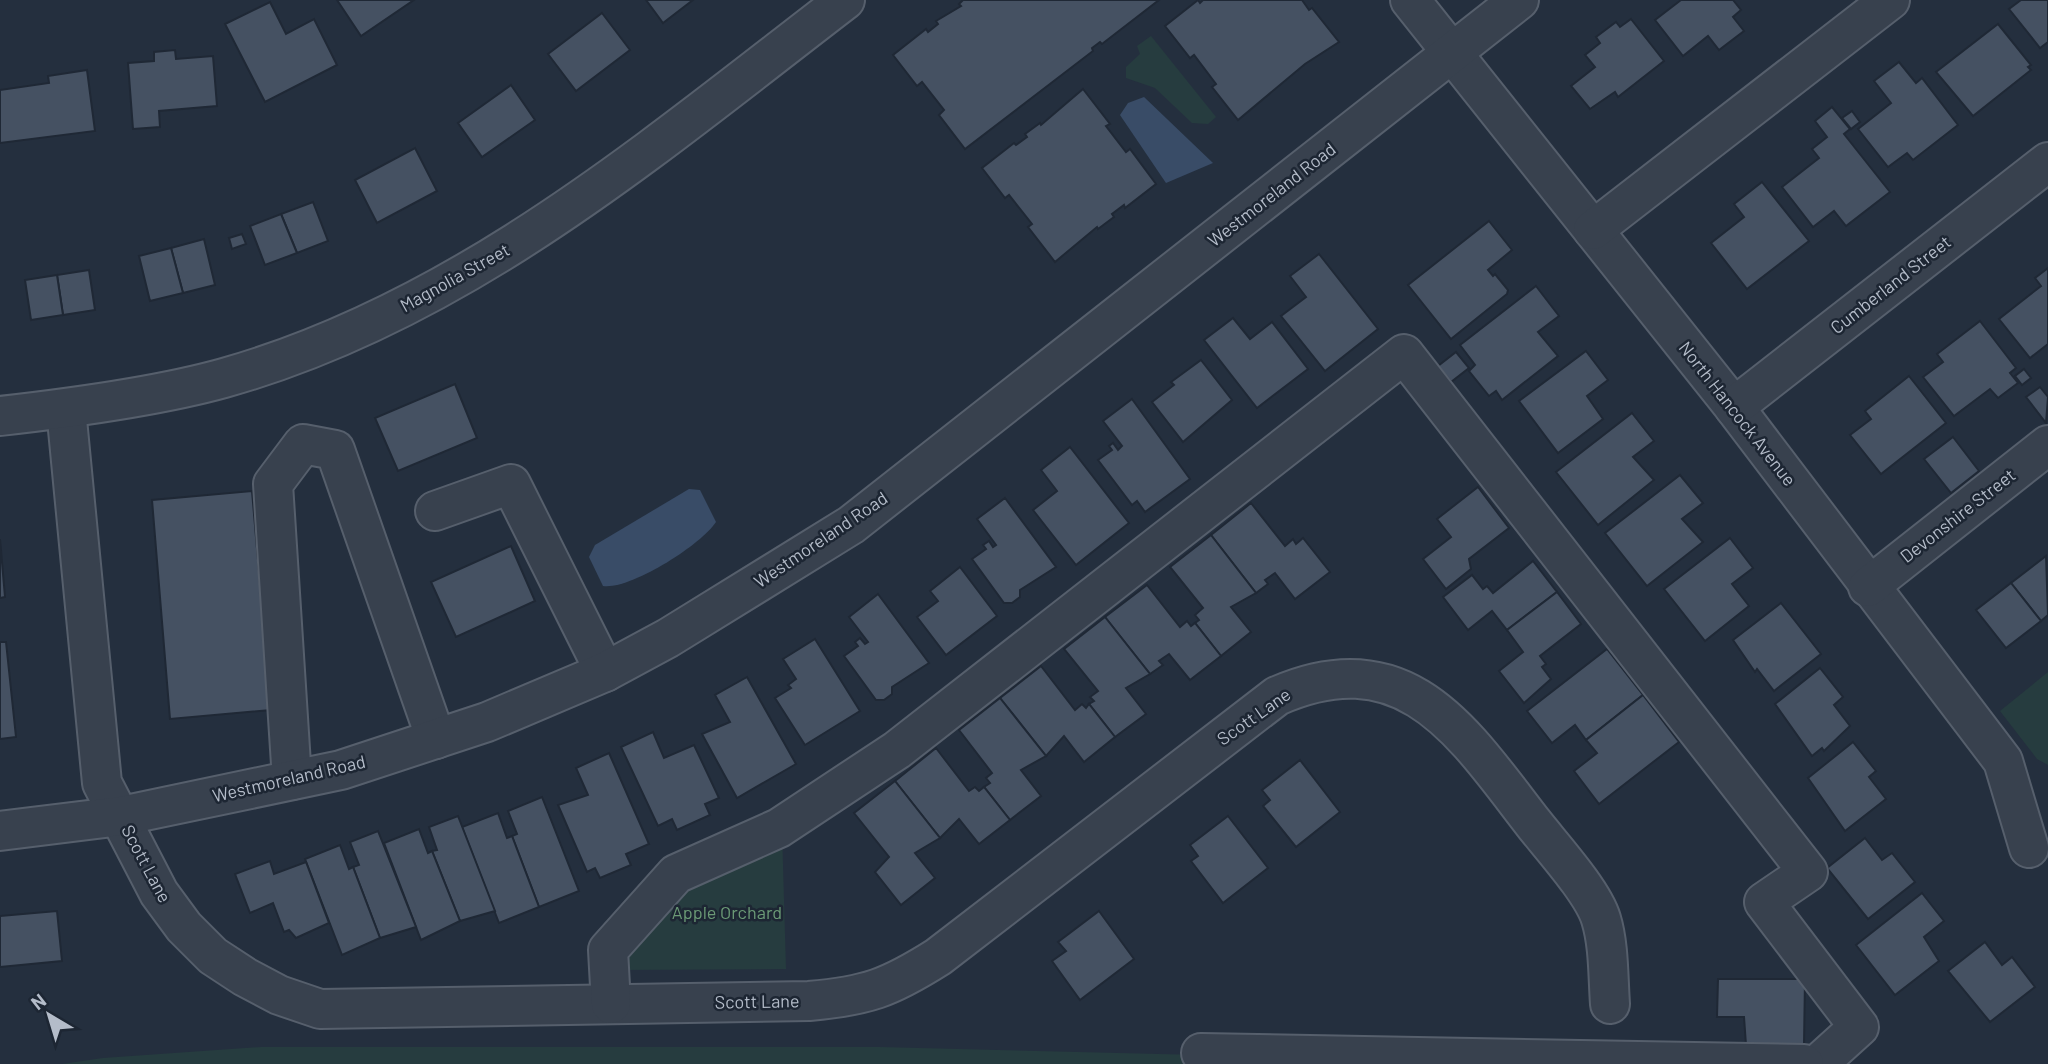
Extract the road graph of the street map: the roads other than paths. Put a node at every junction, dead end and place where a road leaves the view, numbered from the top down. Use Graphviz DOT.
graph roads {
  1 [pos="845,0"];
  2 [pos="1410,0"];
  3 [pos="1519,0"];
  4 [pos="1890,0"];
  5 [pos="1451,53"];
  6 [pos="2048,162"];
  7 [pos="1593,230"];
  8 [pos="1734,407"];
  9 [pos="66,409"];
  10 [pos="0,416"];
  11 [pos="2048,445"];
  12 [pos="435,510"];
  13 [pos="1868,587"];
  14 [pos="605,672"];
  15 [pos="436,739"];
  16 [pos="292,780"];
  17 [pos="121,816"];
  18 [pos="0,831"];
  19 [pos="2029,848"];
  20 [pos="611,1004"];
  21 [pos="1610,1004"];
  22 [pos="1201,1053"];
  23 [pos="1804,1064"];
  24 [pos="1818,1064"];
  1 -- 9 [label="street, Magnolia Street"];
  2 -- 5 [label="street, North Hancock Avenue"];
  3 -- 5 [label="street, Westmoreland Road"];
  4 -- 7 [label="street"];
  5 -- 7 [label="street, North Hancock Avenue"];
  5 -- 14 [label="street, Westmoreland Road"];
  6 -- 8 [label="street, Cumberland Street"];
  7 -- 8 [label="street, North Hancock Avenue"];
  8 -- 13 [label="street, North Hancock Avenue"];
  9 -- 10 [label="street, Magnolia Street"];
  9 -- 17 [label="street, Scott Lane"];
  11 -- 13 [label="street, Devonshire Street"];
  12 -- 14 [label="street"];
  13 -- 19 [label="street, North Hancock Avenue"];
  14 -- 15 [label="street, Westmoreland Road"];
  15 -- 16 [label="street, Westmoreland Road"];
  15 -- 16 [label="street"];
  16 -- 17 [label="street, Westmoreland Road"];
  17 -- 18 [label="street, Westmoreland Road"];
  17 -- 20 [label="street, Scott Lane"];
  20 -- 21 [label="street, Scott Lane"];
  20 -- 24 [label="street"];
  22 -- 23 [label="street"];
}
